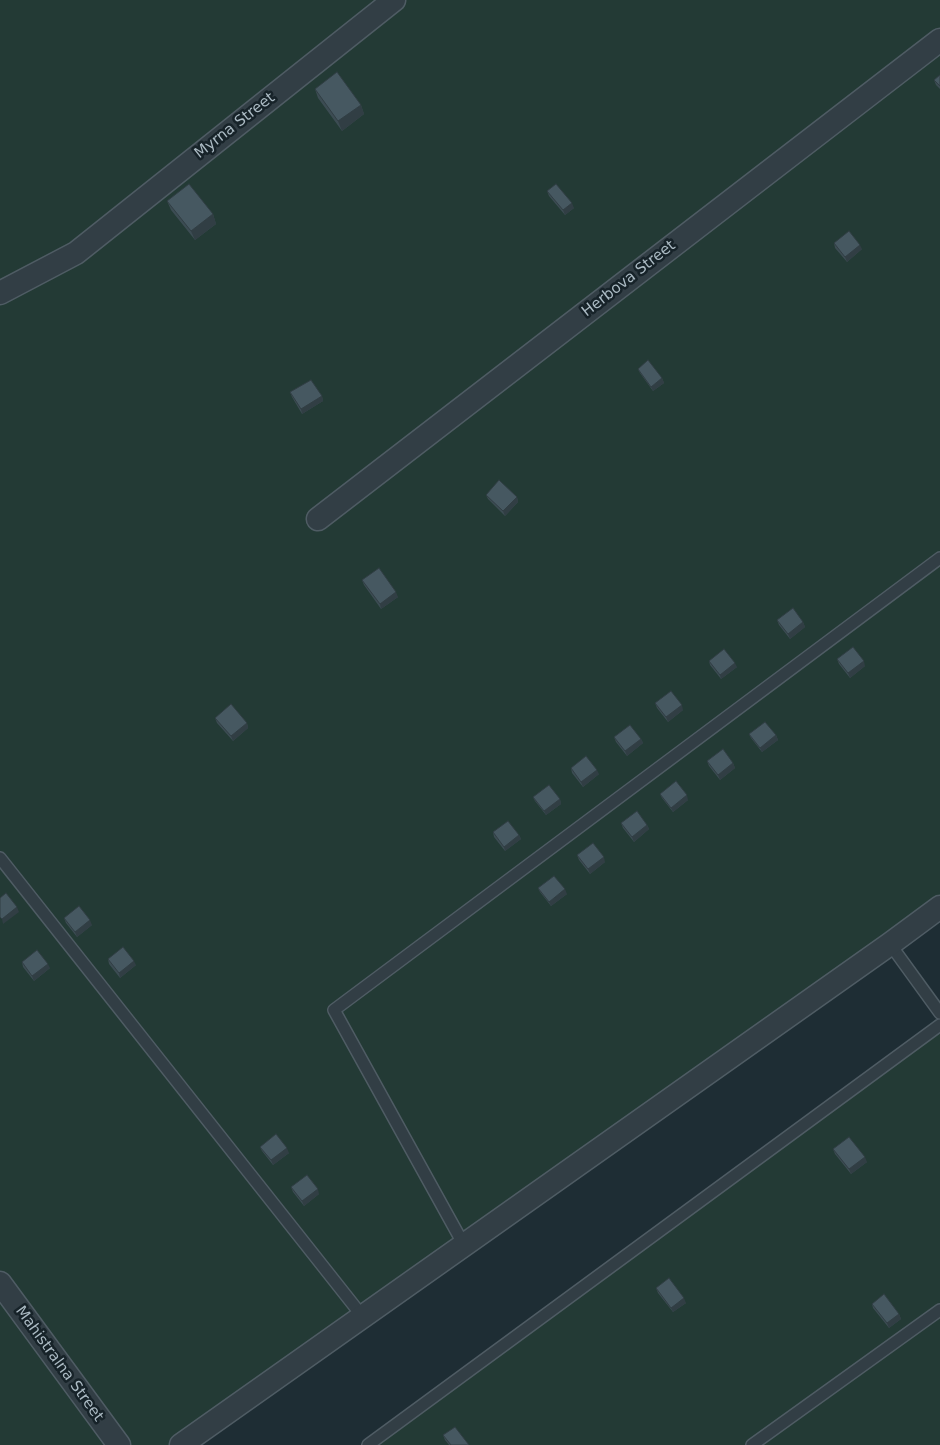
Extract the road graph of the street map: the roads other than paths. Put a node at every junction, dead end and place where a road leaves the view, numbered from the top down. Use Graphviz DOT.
graph roads {
  1 [pos="394,0"];
  2 [pos="940,40"];
  3 [pos="0,293"];
  4 [pos="318,519"];
  5 [pos="940,558"];
  6 [pos="0,858"];
  7 [pos="940,907"];
  8 [pos="890,944"];
  9 [pos="940,1013"];
  10 [pos="940,1025"];
  11 [pos="464,1245"];
  12 [pos="0,1283"];
  13 [pos="940,1310"];
  14 [pos="363,1316"];
  15 [pos="119,1445"];
  16 [pos="181,1445"];
  17 [pos="368,1445"];
  18 [pos="752,1445"];
  1 -- 3 [label="street, Myrna Street"];
  2 -- 4 [label="street, Herbova Street"];
  5 -- 11 [label="lane"];
  6 -- 14 [label="lane"];
  7 -- 8 [label="street"];
  8 -- 9 [label="lane"];
  8 -- 11 [label="street"];
  10 -- 17 [label="lane"];
  11 -- 14 [label="street"];
  12 -- 15 [label="street, Mahistralna Street"];
  13 -- 18 [label="lane"];
  14 -- 16 [label="street"];
}
